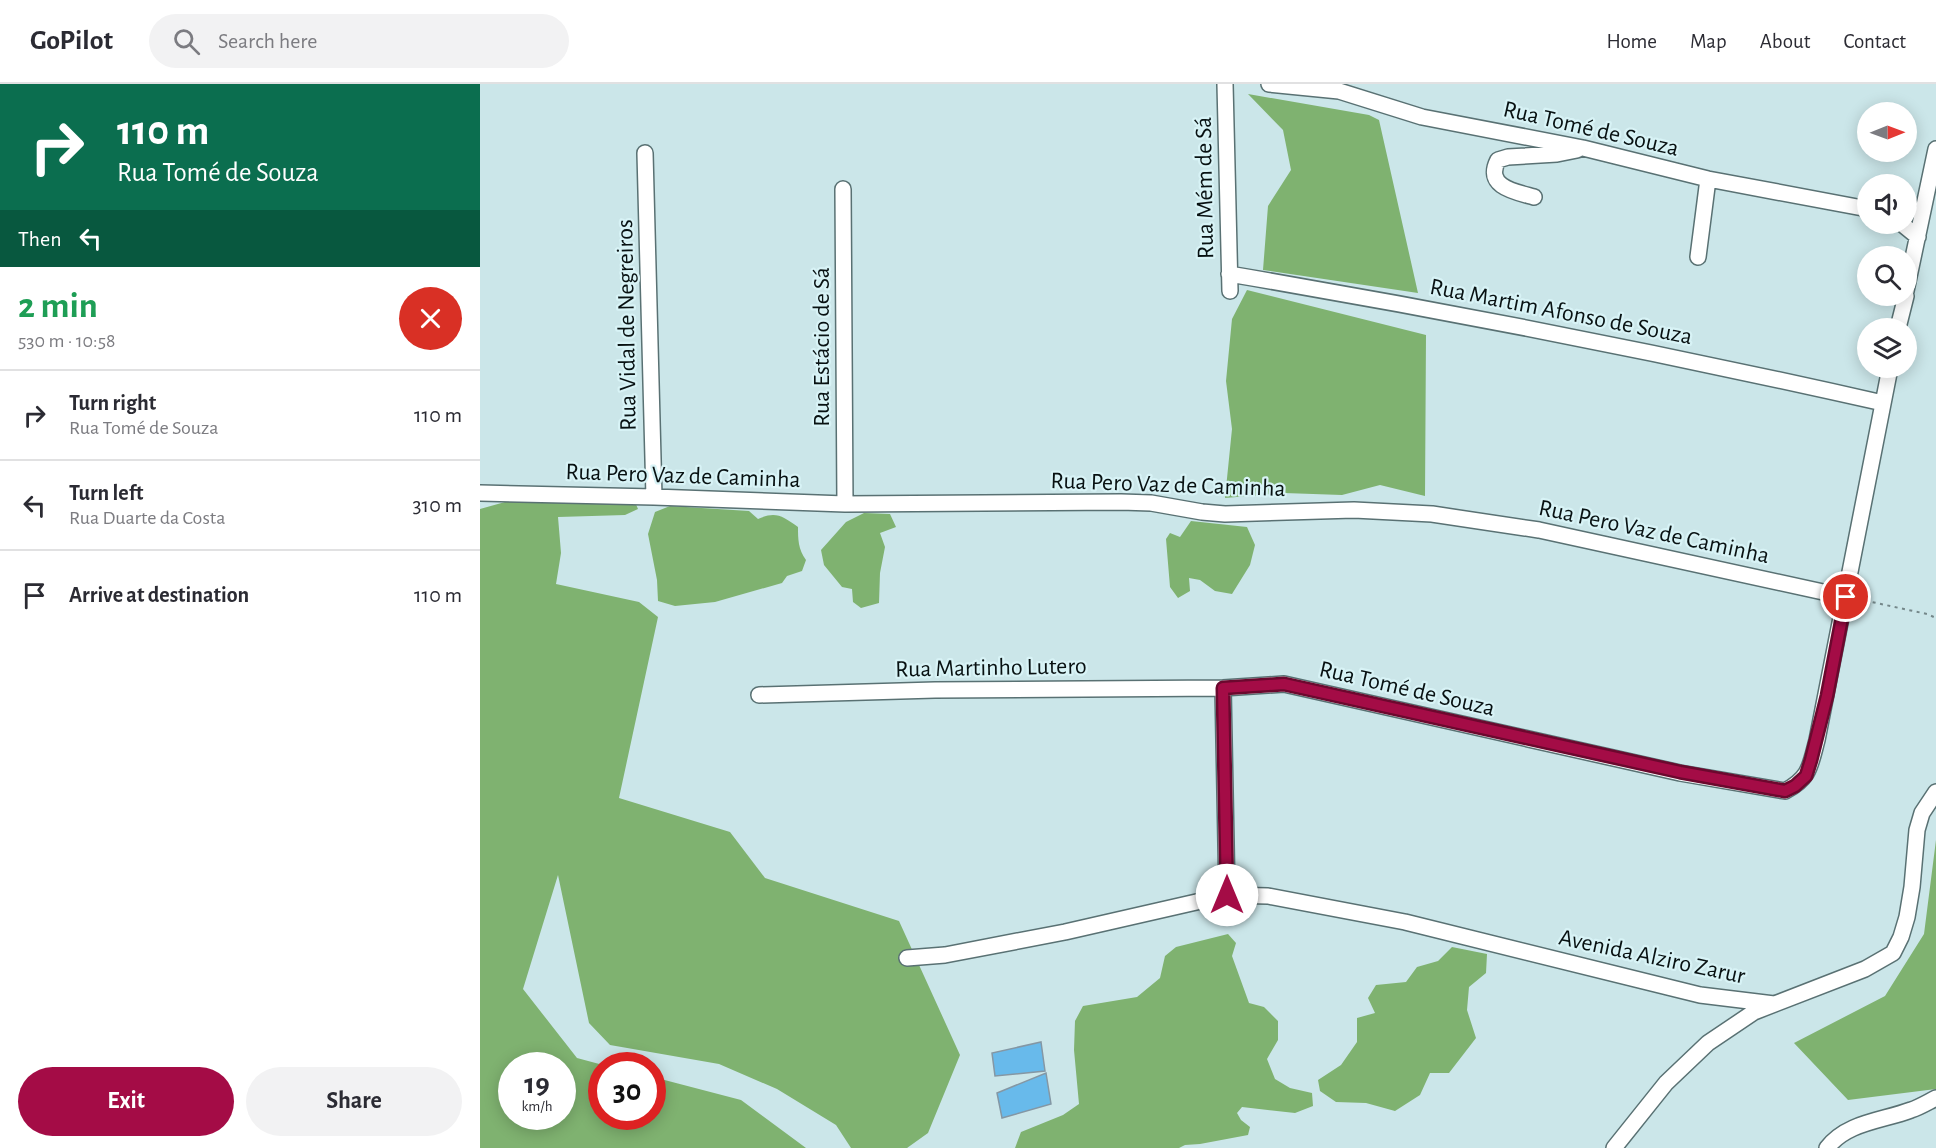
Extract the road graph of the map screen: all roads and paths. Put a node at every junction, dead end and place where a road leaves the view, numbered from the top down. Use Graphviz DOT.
graph roads {
  1 [pos="1225,84"];
  2 [pos="1269,84"];
  3 [pos="1582,148"];
  4 [pos="1936,148"];
  5 [pos="645,153"];
  6 [pos="1708,179"];
  7 [pos="843,189"];
  8 [pos="1534,196"];
  9 [pos="1857,207"];
  10 [pos="1914,234"];
  11 [pos="1918,237"];
  12 [pos="1916,246"];
  13 [pos="1698,257"];
  14 [pos="1229,274"];
  15 [pos="1230,291"];
  16 [pos="1888,378"];
  17 [pos="1882,403"];
  18 [pos="480,493"];
  19 [pos="654,497"];
  20 [pos="845,504"];
  21 [pos="1846,597"];
  22 [pos="1936,618"];
  23 [pos="1223,688"];
  24 [pos="759,695"];
  25 [pos="1936,792"];
  26 [pos="1227,895"];
  27 [pos="907,958"];
  28 [pos="1774,1004"];
  29 [pos="1936,1098"];
  30 [pos="1614,1148"];
  31 [pos="1827,1148"];
  1 -- 14 [label="street, Rua Mém de Sá"];
  2 -- 3 [label="street, Rua Tomé de Souza"];
  3 -- 6 [label="street, Rua Tomé de Souza"];
  3 -- 8 [label="street"];
  4 -- 11 [label="street"];
  5 -- 19 [label="street, Rua Vidal de Negreiros"];
  6 -- 9 [label="street, Rua Tomé de Souza"];
  6 -- 13 [label="street"];
  7 -- 20 [label="street, Rua Estácio de Sá"];
  10 -- 11 [label="street"];
  11 -- 12 [label="street"];
  14 -- 15 [label="street, Rua Mém de Sá"];
  14 -- 17 [label="street, Rua Martim Afonso de Souza"];
  16 -- 17 [label="street"];
  17 -- 21 [label="street"];
  18 -- 19 [label="street, Rua Pero Vaz de Caminha"];
  19 -- 20 [label="street, Rua Pero Vaz de Caminha"];
  20 -- 21 [label="street, Rua Pero Vaz de Caminha"];
  21 -- 22 [label="path"];
  21 -- 23 [label="street, Rua Tomé de Souza"];
  23 -- 24 [label="street, Rua Martinho Lutero"];
  23 -- 26 [label="street"];
  25 -- 28 [label="street, Avenida Alziro Zarur"];
  26 -- 27 [label="street"];
  26 -- 28 [label="street, Avenida Alziro Zarur"];
  28 -- 30 [label="street"];
  29 -- 31 [label="street"];
}
